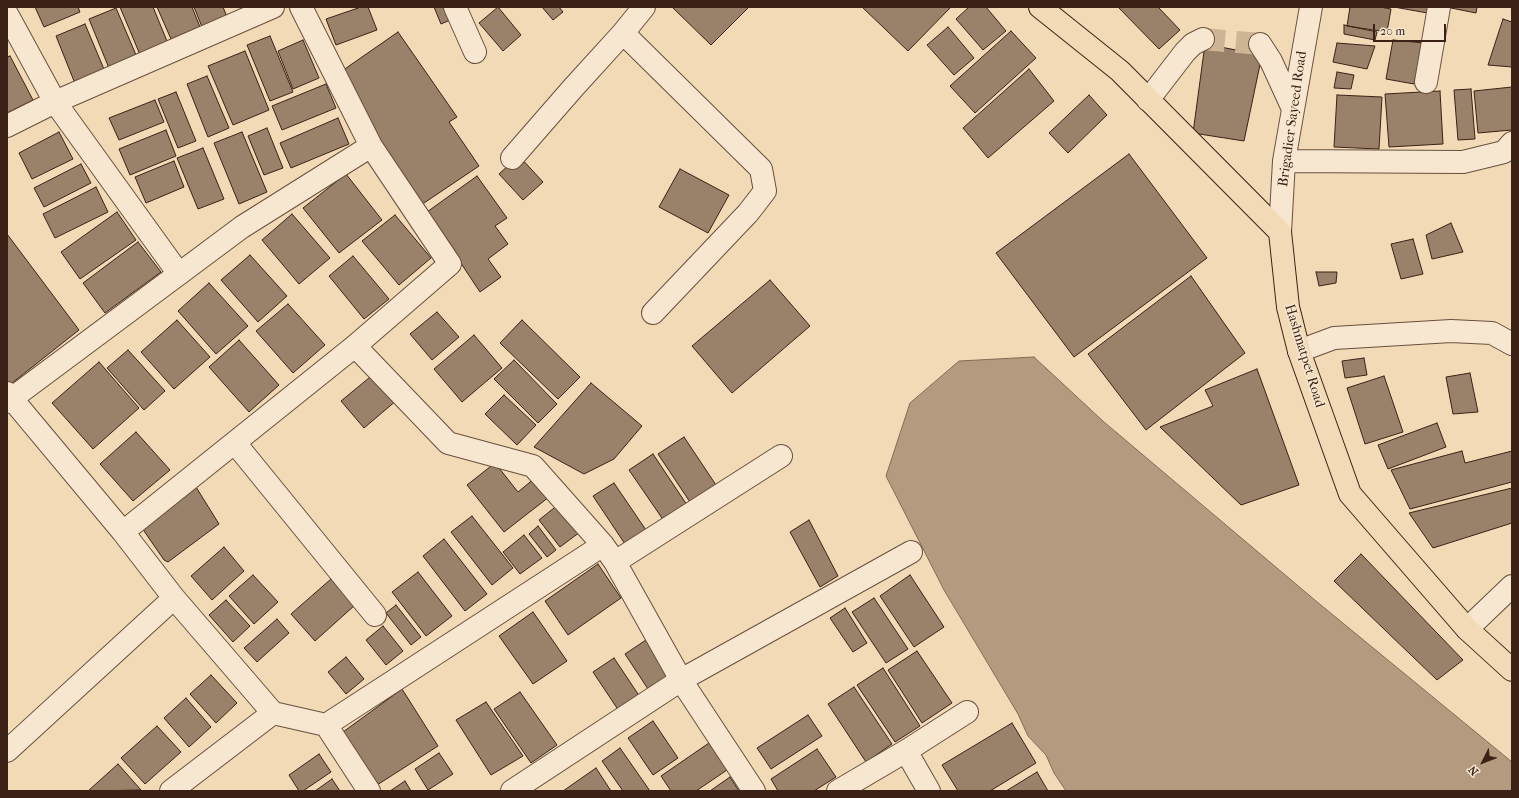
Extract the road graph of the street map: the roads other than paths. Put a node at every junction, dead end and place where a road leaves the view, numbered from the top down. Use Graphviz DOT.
graph roads {
  1 [pos="273,7"];
  2 [pos="301,7"];
  3 [pos="455,7"];
  4 [pos="644,7"];
  5 [pos="1040,7"];
  6 [pos="1311,7"];
  7 [pos="1440,7"];
  8 [pos="7,14"];
  9 [pos="623,33"];
  10 [pos="1202,39"];
  11 [pos="1260,44"];
  12 [pos="475,52"];
  13 [pos="1426,82"];
  14 [pos="1148,100"];
  15 [pos="55,102"];
  16 [pos="1293,109"];
  17 [pos="7,126"];
  18 [pos="1512,143"];
  19 [pos="371,146"];
  20 [pos="512,158"];
  21 [pos="1284,161"];
  22 [pos="1280,232"];
  23 [pos="179,274"];
  24 [pos="653,313"];
  25 [pos="1512,344"];
  26 [pos="355,346"];
  27 [pos="1299,350"];
  28 [pos="8,398"];
  29 [pos="235,444"];
  30 [pos="781,456"];
  31 [pos="123,532"];
  32 [pos="911,552"];
  33 [pos="609,553"];
  34 [pos="1512,586"];
  35 [pos="174,598"];
  36 [pos="375,615"];
  37 [pos="1467,629"];
  38 [pos="1512,670"];
  39 [pos="681,680"];
  40 [pos="968,712"];
  41 [pos="273,713"];
  42 [pos="326,725"];
  43 [pos="7,751"];
  44 [pos="906,751"];
  45 [pos="171,791"];
  46 [pos="369,791"];
  47 [pos="512,791"];
  48 [pos="754,791"];
  49 [pos="838,791"];
  50 [pos="929,791"];
  1 -- 15 [label="street"];
  2 -- 19 [label="street"];
  3 -- 12 [label="street"];
  4 -- 9 [label="street"];
  5 -- 14 [label="main road"];
  6 -- 16 [label="street, Brigadier Sayeed Road"];
  7 -- 13 [label="street"];
  8 -- 15 [label="street"];
  9 -- 20 [label="street"];
  9 -- 24 [label="street"];
  10 -- 14 [label="street"];
  11 -- 16 [label="street"];
  14 -- 22 [label="main road"];
  15 -- 17 [label="street"];
  15 -- 23 [label="street"];
  16 -- 21 [label="street, Brigadier Sayeed Road"];
  18 -- 21 [label="street"];
  19 -- 23 [label="street"];
  19 -- 26 [label="street"];
  21 -- 22 [label="street, Brigadier Sayeed Road"];
  22 -- 27 [label="main road, Hashmatpet Road"];
  23 -- 28 [label="street"];
  25 -- 27 [label="street"];
  26 -- 29 [label="street"];
  26 -- 33 [label="street"];
  27 -- 37 [label="main road, Hashmatpet Road"];
  28 -- 31 [label="street"];
  29 -- 31 [label="street"];
  29 -- 36 [label="street"];
  30 -- 33 [label="street"];
  31 -- 35 [label="street"];
  32 -- 39 [label="street"];
  33 -- 39 [label="street"];
  33 -- 42 [label="street"];
  34 -- 37 [label="street"];
  35 -- 41 [label="street"];
  35 -- 43 [label="street"];
  37 -- 38 [label="main road, Hashmatpet Road"];
  39 -- 47 [label="street"];
  39 -- 48 [label="street"];
  40 -- 44 [label="street"];
  41 -- 42 [label="street"];
  41 -- 45 [label="street"];
  42 -- 46 [label="street"];
  44 -- 49 [label="street"];
  44 -- 50 [label="street"];
}
